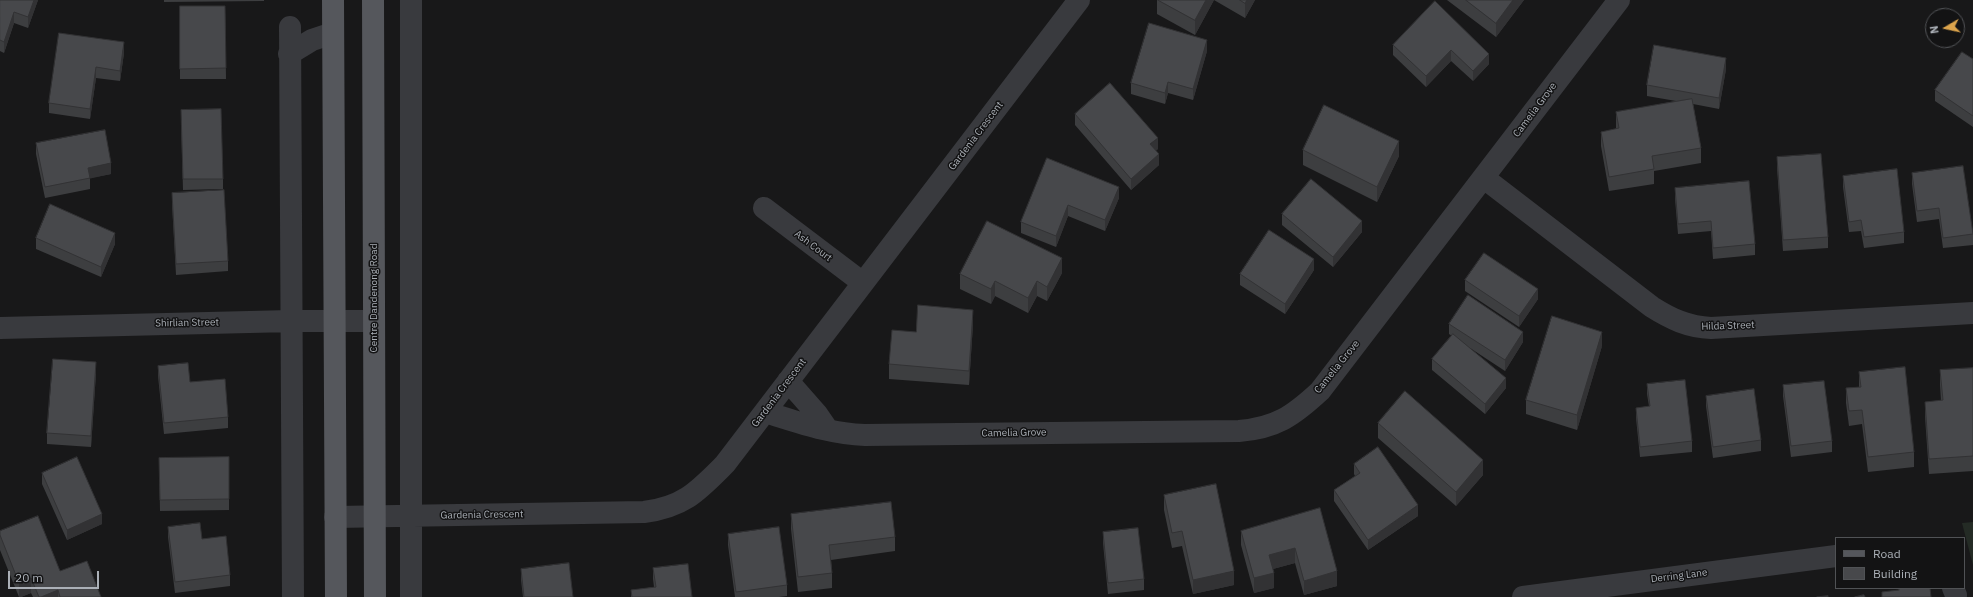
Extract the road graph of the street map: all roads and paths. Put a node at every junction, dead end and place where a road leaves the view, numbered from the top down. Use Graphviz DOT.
graph roads {
  1 [pos="333,0"];
  2 [pos="373,0"];
  3 [pos="411,0"];
  4 [pos="1079,0"];
  5 [pos="1619,0"];
  6 [pos="290,27"];
  7 [pos="333,33"];
  8 [pos="289,54"];
  9 [pos="1484,178"];
  10 [pos="764,208"];
  11 [pos="863,283"];
  12 [pos="1973,313"];
  13 [pos="291,321"];
  14 [pos="334,321"];
  15 [pos="374,321"];
  16 [pos="0,328"];
  17 [pos="788,381"];
  18 [pos="765,412"];
  19 [pos="828,430"];
  20 [pos="375,516"];
  21 [pos="411,516"];
  22 [pos="335,517"];
  23 [pos="1835,556"];
  24 [pos="293,597"];
  25 [pos="336,597"];
  26 [pos="375,597"];
  27 [pos="411,597"];
  28 [pos="1523,597"];
  1 -- 7 [label="main road"];
  2 -- 15 [label="main road, Centre Dandenong Road"];
  3 -- 21 [label="street"];
  4 -- 11 [label="street, Gardenia Crescent"];
  5 -- 9 [label="street, Camelia Grove"];
  6 -- 8 [label="street"];
  7 -- 8 [label="street"];
  7 -- 14 [label="main road"];
  8 -- 13 [label="street"];
  9 -- 12 [label="street, Hilda Street"];
  9 -- 19 [label="street, Camelia Grove"];
  10 -- 11 [label="street, Ash Court"];
  11 -- 17 [label="street, Gardenia Crescent"];
  13 -- 14 [label="street, Shirlian Street"];
  13 -- 16 [label="street, Shirlian Street"];
  13 -- 24 [label="street"];
  14 -- 15 [label="street, Shirlian Street"];
  14 -- 22 [label="main road"];
  15 -- 20 [label="main road, Centre Dandenong Road"];
  17 -- 18 [label="street, Gardenia Crescent"];
  17 -- 19 [label="street"];
  18 -- 19 [label="street, Camelia Grove"];
  18 -- 21 [label="street, Gardenia Crescent"];
  20 -- 21 [label="street, Gardenia Crescent"];
  20 -- 22 [label="street, Gardenia Crescent"];
  20 -- 26 [label="main road, Centre Dandenong Road"];
  21 -- 27 [label="street"];
  22 -- 25 [label="main road"];
  23 -- 28 [label="street, Derring Lane"];
}
